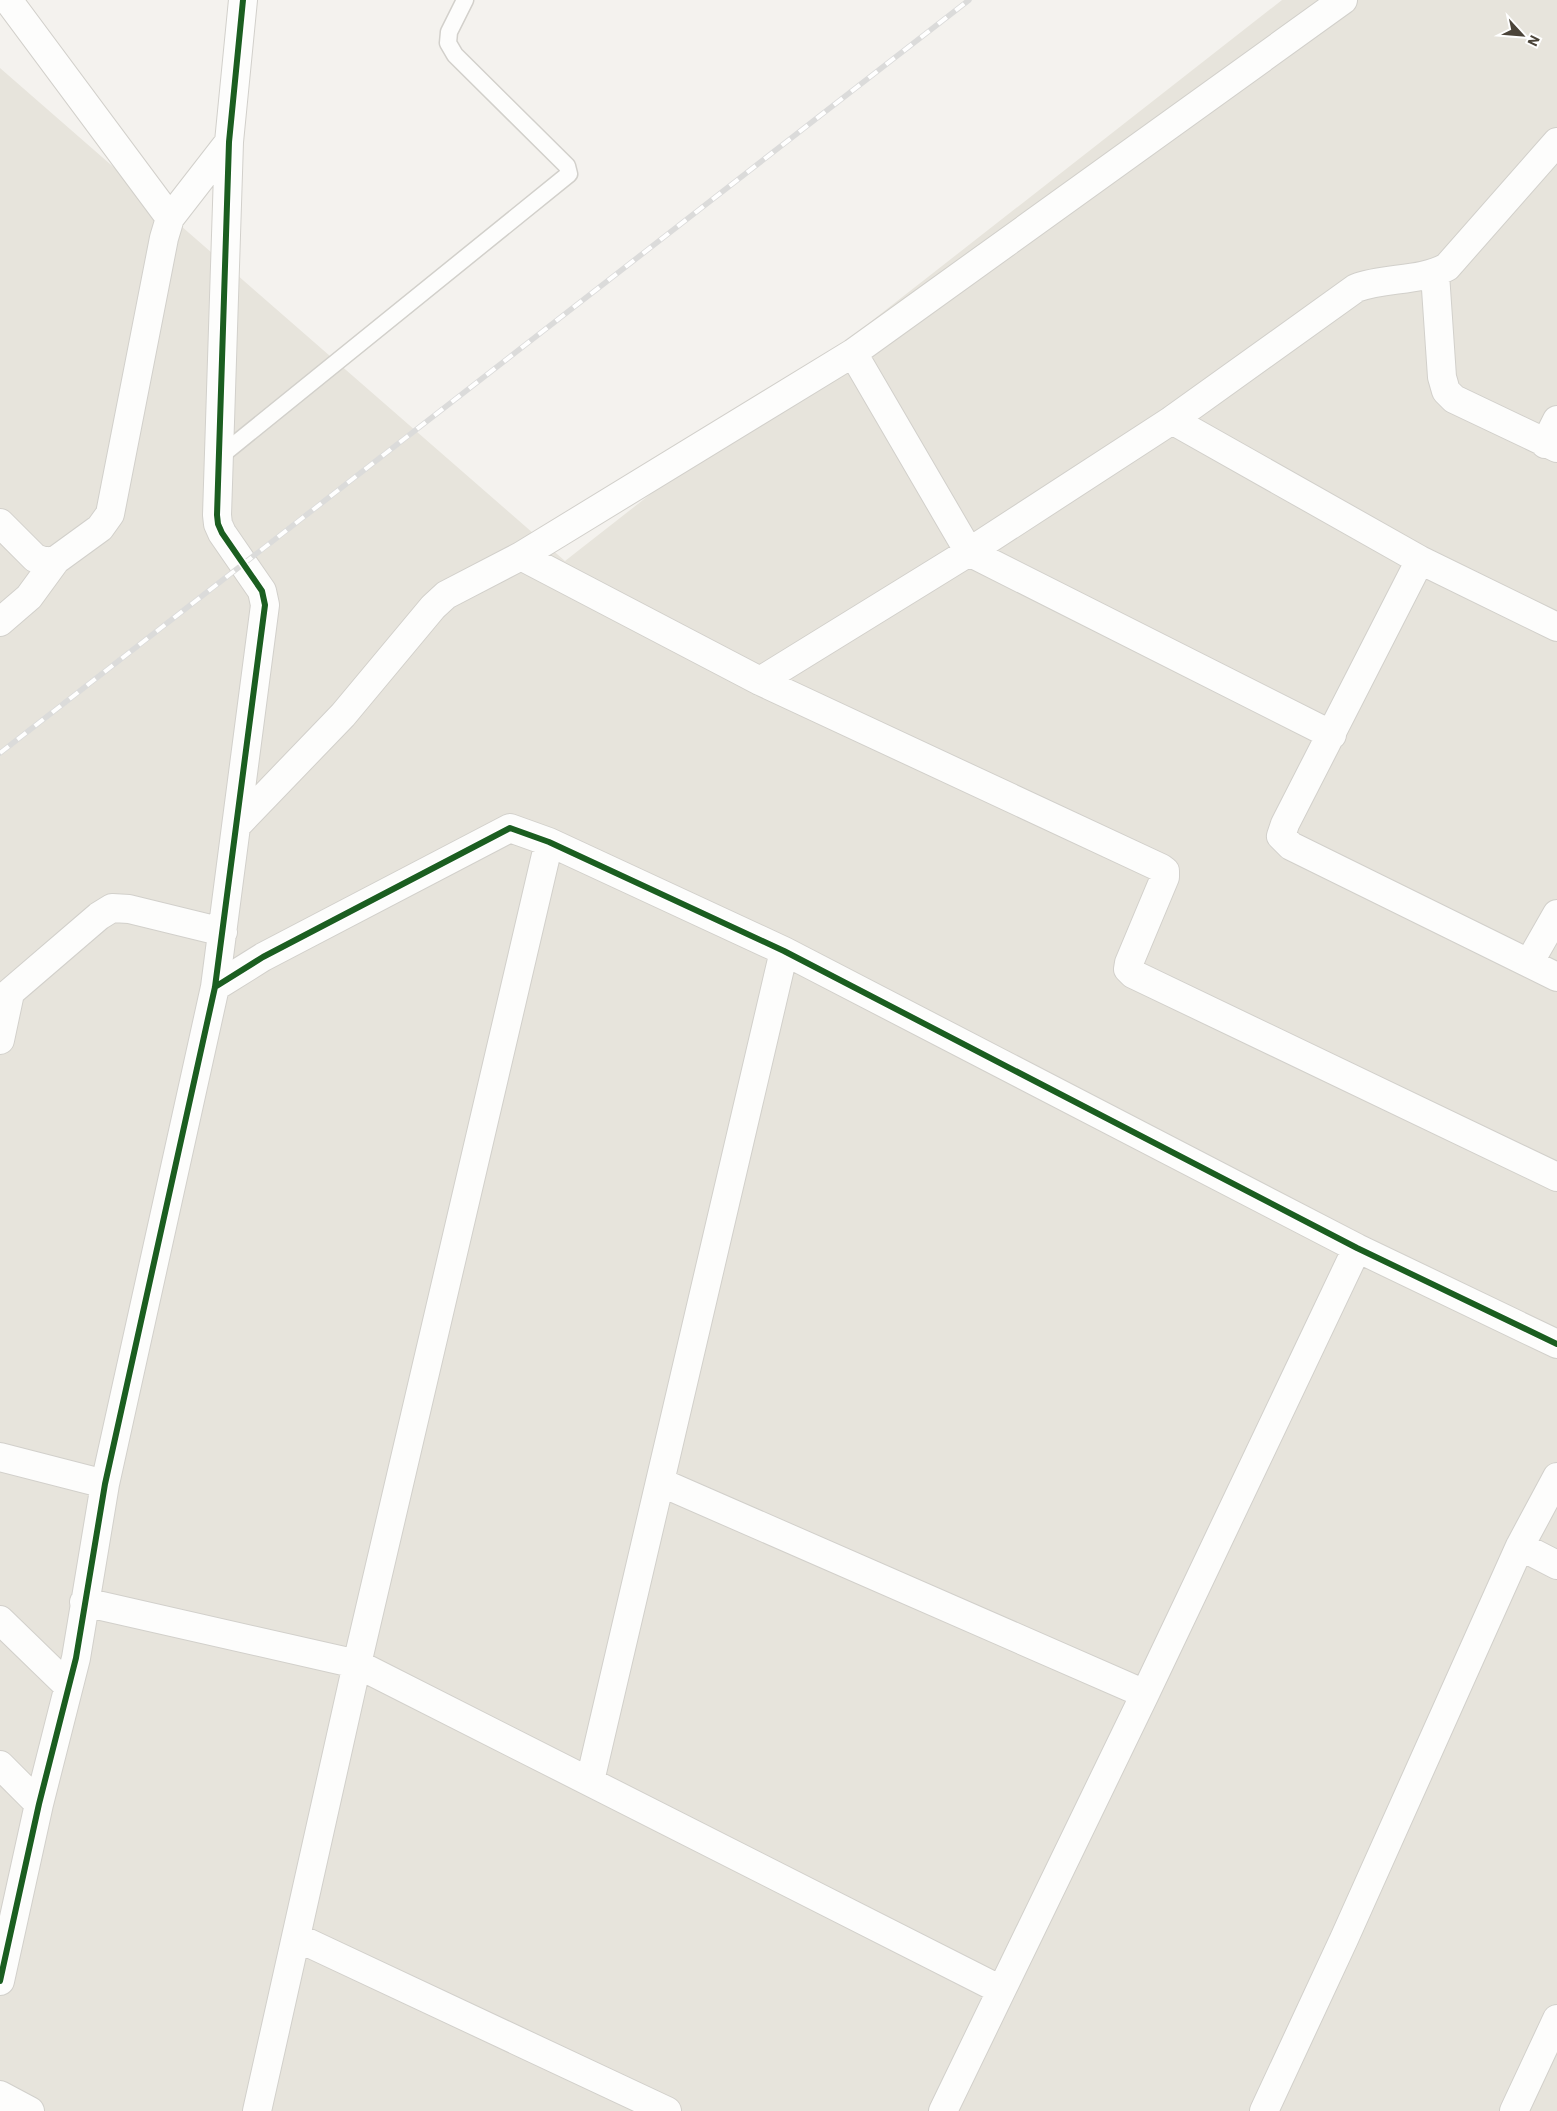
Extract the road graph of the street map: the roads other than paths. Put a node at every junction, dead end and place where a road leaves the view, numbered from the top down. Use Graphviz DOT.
graph roads {
  1 [pos="8,0"];
  2 [pos="243,0"];
  3 [pos="465,0"];
  4 [pos="1343,0"];
  5 [pos="229,142"];
  6 [pos="1557,142"];
  7 [pos="170,218"];
  8 [pos="1435,274"];
  9 [pos="853,353"];
  10 [pos="1172,420"];
  11 [pos="1557,420"];
  12 [pos="1551,446"];
  13 [pos="218,458"];
  14 [pos="0,523"];
  15 [pos="969,552"];
  16 [pos="521,556"];
  17 [pos="56,560"];
  18 [pos="1420,560"];
  19 [pos="0,622"];
  20 [pos="1557,627"];
  21 [pos="760,681"];
  22 [pos="1332,735"];
  23 [pos="237,825"];
  24 [pos="549,842"];
  25 [pos="1557,914"];
  26 [pos="223,932"];
  27 [pos="784,952"];
  28 [pos="1529,963"];
  29 [pos="1557,977"];
  30 [pos="215,987"];
  31 [pos="5,997"];
  32 [pos="0,1040"];
  33 [pos="1557,1177"];
  34 [pos="1357,1248"];
  35 [pos="1557,1344"];
  36 [pos="0,1457"];
  37 [pos="1557,1478"];
  38 [pos="660,1482"];
  39 [pos="105,1484"];
  40 [pos="1520,1546"];
  41 [pos="1557,1565"];
  42 [pos="84,1602"];
  43 [pos="0,1620"];
  44 [pos="358,1664"];
  45 [pos="68,1686"];
  46 [pos="1145,1694"];
  47 [pos="0,1766"];
  48 [pos="590,1781"];
  49 [pos="39,1804"];
  50 [pos="296,1937"];
  51 [pos="0,1981"];
  52 [pos="1002,1990"];
  53 [pos="1557,2019"];
  54 [pos="0,2096"];
  55 [pos="30,2111"];
  56 [pos="257,2111"];
  57 [pos="667,2111"];
  58 [pos="943,2111"];
  59 [pos="1264,2111"];
  60 [pos="1514,2111"];
  1 -- 7 [label="street"];
  2 -- 5 [label="street"];
  3 -- 13 [label="lane"];
  4 -- 9 [label="street"];
  5 -- 7 [label="street"];
  5 -- 13 [label="street"];
  6 -- 8 [label="street"];
  7 -- 17 [label="street"];
  8 -- 10 [label="street"];
  8 -- 12 [label="street"];
  9 -- 15 [label="street"];
  9 -- 16 [label="street"];
  10 -- 15 [label="street"];
  10 -- 18 [label="street"];
  11 -- 12 [label="street"];
  13 -- 23 [label="street"];
  14 -- 17 [label="street"];
  15 -- 21 [label="street"];
  15 -- 22 [label="street"];
  16 -- 21 [label="street"];
  16 -- 23 [label="street"];
  17 -- 19 [label="street"];
  18 -- 20 [label="street"];
  18 -- 22 [label="street"];
  21 -- 33 [label="street"];
  22 -- 28 [label="street"];
  23 -- 26 [label="street"];
  24 -- 27 [label="street"];
  24 -- 30 [label="street"];
  24 -- 44 [label="street"];
  25 -- 28 [label="street"];
  26 -- 30 [label="street"];
  26 -- 31 [label="street"];
  27 -- 34 [label="street"];
  27 -- 38 [label="street"];
  28 -- 29 [label="street"];
  30 -- 39 [label="street"];
  31 -- 32 [label="street"];
  34 -- 35 [label="street"];
  34 -- 46 [label="street"];
  36 -- 39 [label="street"];
  37 -- 40 [label="street"];
  38 -- 46 [label="street"];
  38 -- 48 [label="street"];
  39 -- 42 [label="street"];
  40 -- 41 [label="street"];
  40 -- 59 [label="street"];
  42 -- 44 [label="street"];
  42 -- 45 [label="street"];
  43 -- 45 [label="street"];
  44 -- 48 [label="street"];
  44 -- 50 [label="street"];
  45 -- 49 [label="street"];
  46 -- 52 [label="street"];
  47 -- 49 [label="street"];
  48 -- 52 [label="street"];
  49 -- 51 [label="street"];
  50 -- 56 [label="street"];
  50 -- 57 [label="street"];
  52 -- 58 [label="street"];
  53 -- 60 [label="street"];
  54 -- 55 [label="street"];
}
